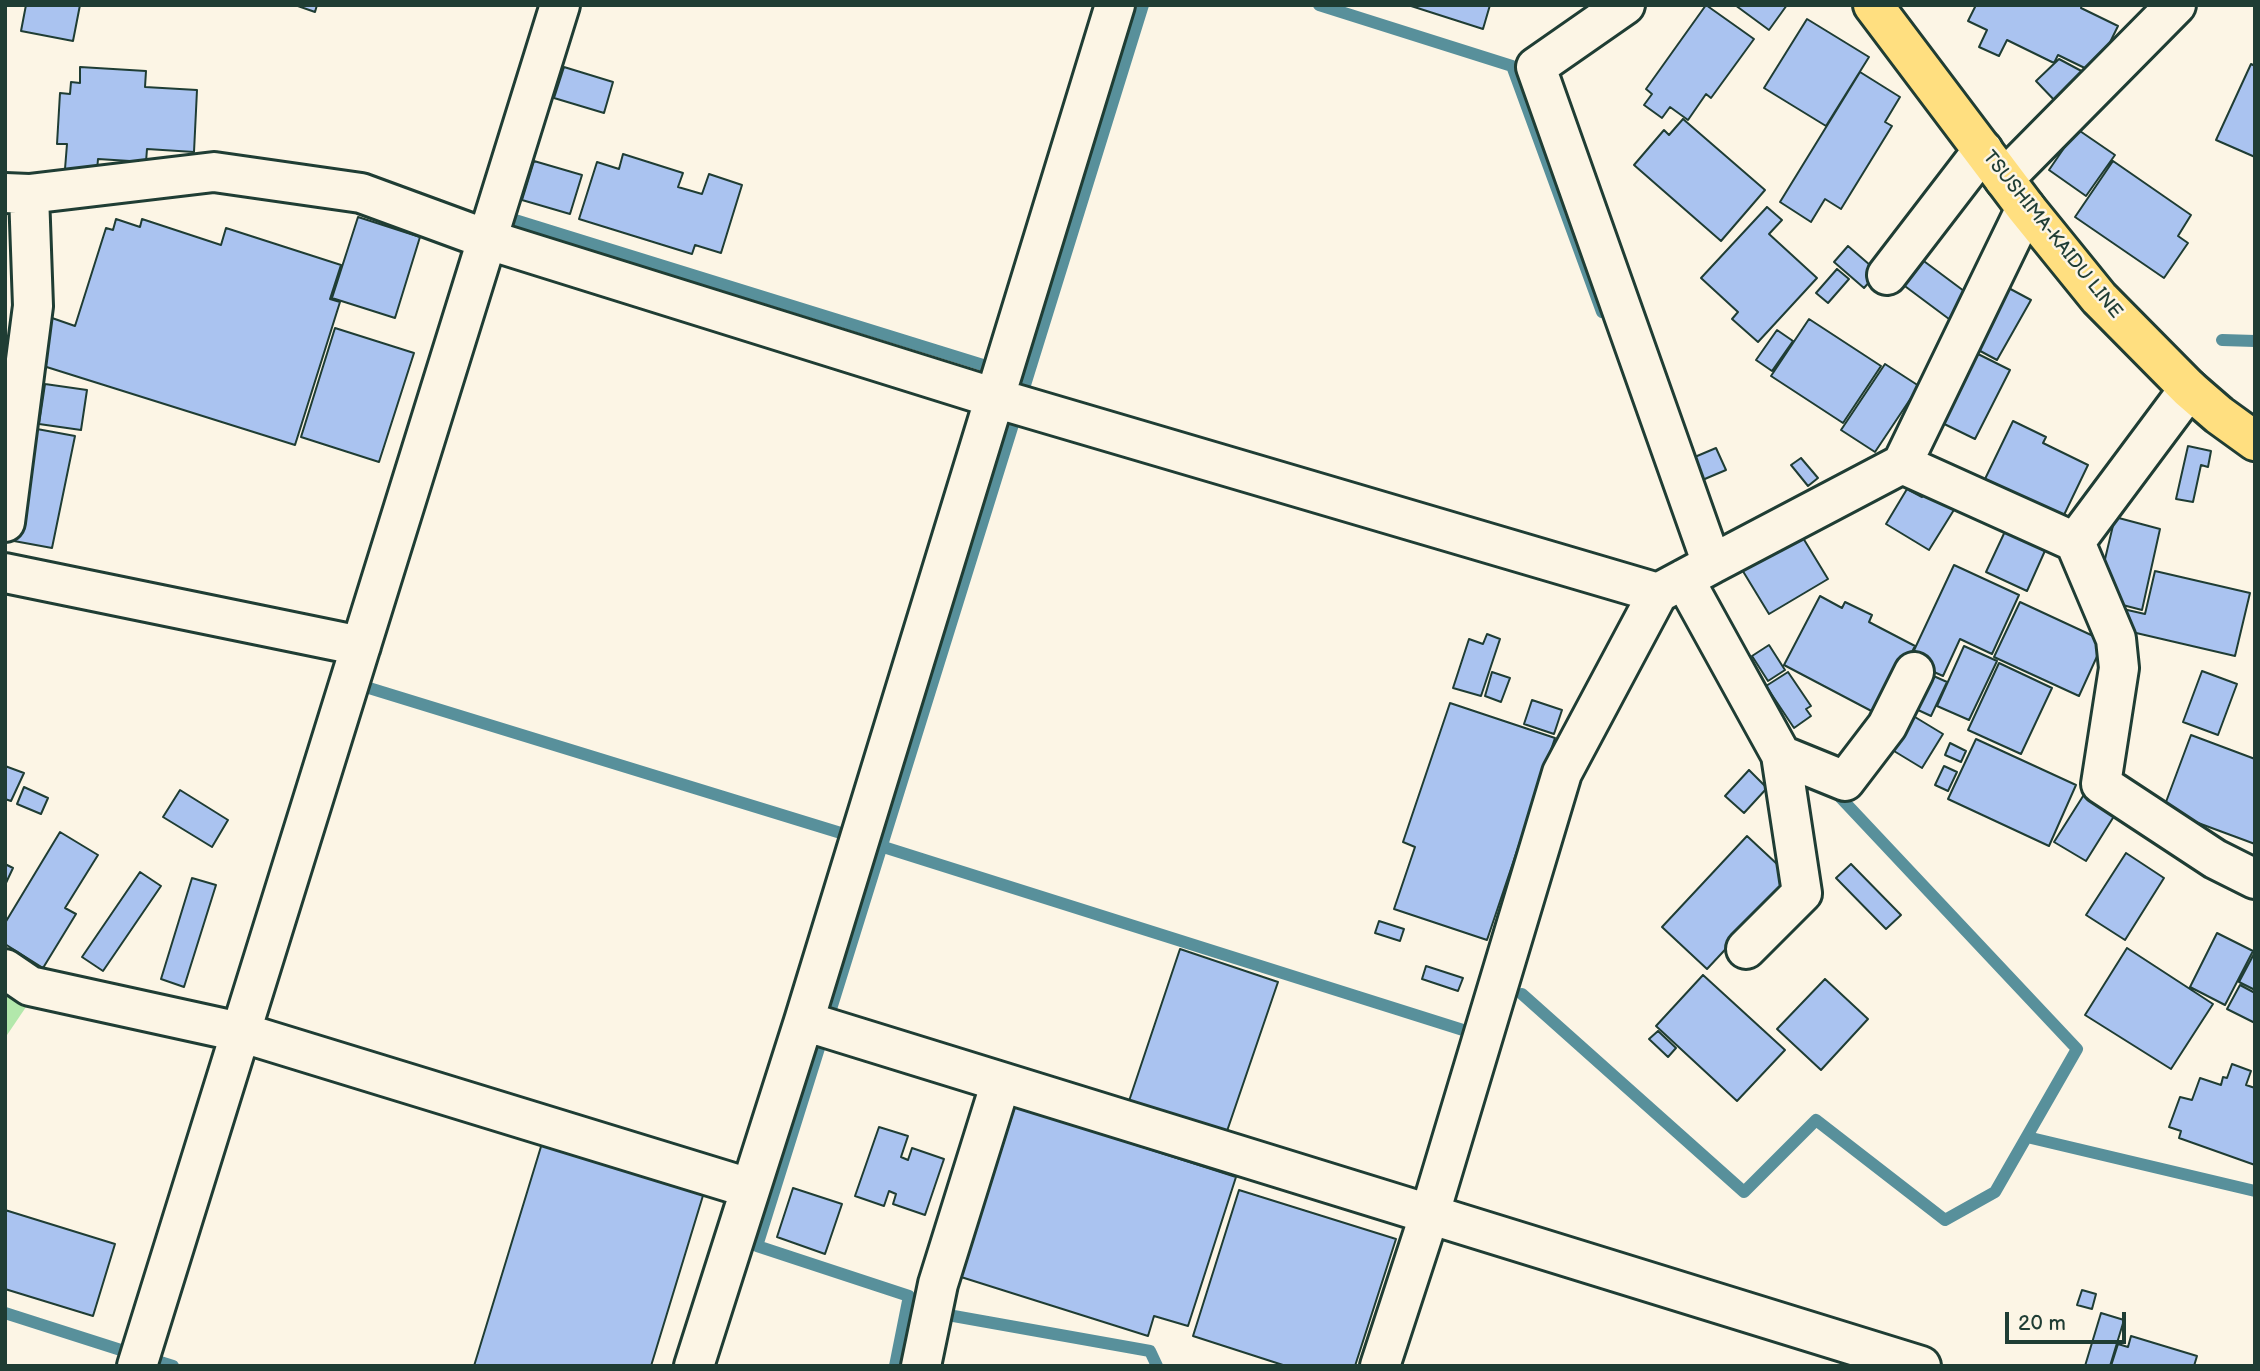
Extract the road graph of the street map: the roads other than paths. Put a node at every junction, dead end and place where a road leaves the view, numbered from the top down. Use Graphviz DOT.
graph roads {
  1 [pos="561,5"];
  2 [pos="1115,5"];
  3 [pos="1625,5"];
  4 [pos="1873,5"];
  5 [pos="2176,5"];
  6 [pos="2005,179"];
  7 [pos="17,194"];
  8 [pos="489,240"];
  9 [pos="1887,275"];
  10 [pos="2189,389"];
  11 [pos="995,398"];
  12 [pos="2255,441"];
  13 [pos="1902,464"];
  14 [pos="5,522"];
  15 [pos="2076,542"];
  16 [pos="5,573"];
  17 [pos="1685,579"];
  18 [pos="361,646"];
  19 [pos="1914,672"];
  20 [pos="1781,755"];
  21 [pos="2255,879"];
  22 [pos="1746,949"];
  23 [pos="5,969"];
  24 [pos="804,1021"];
  25 [pos="240,1032"];
  26 [pos="1001,1082"];
  27 [pos="749,1188"];
  28 [pos="1430,1213"];
  29 [pos="137,1366"];
  30 [pos="694,1366"];
  31 [pos="921,1366"];
  32 [pos="1380,1366"];
  33 [pos="1921,1366"];
  1 -- 8 [label="street"];
  2 -- 11 [label="street"];
  3 -- 17 [label="street"];
  4 -- 6 [label="main road, TSUSHIMA-KAIDU LINE"];
  5 -- 6 [label="street"];
  6 -- 9 [label="street"];
  6 -- 10 [label="main road, TSUSHIMA-KAIDU LINE"];
  6 -- 13 [label="street"];
  7 -- 8 [label="street"];
  7 -- 14 [label="street"];
  8 -- 11 [label="street"];
  8 -- 18 [label="street"];
  10 -- 12 [label="main road, TSUSHIMA-KAIDU LINE"];
  10 -- 15 [label="street"];
  11 -- 17 [label="street"];
  11 -- 24 [label="street"];
  13 -- 15 [label="street"];
  13 -- 17 [label="street"];
  15 -- 21 [label="street"];
  16 -- 18 [label="street"];
  17 -- 20 [label="street"];
  17 -- 28 [label="street"];
  18 -- 25 [label="street"];
  19 -- 20 [label="street"];
  20 -- 22 [label="street"];
  23 -- 25 [label="street"];
  24 -- 26 [label="street"];
  24 -- 27 [label="street"];
  25 -- 27 [label="street"];
  25 -- 29 [label="street"];
  26 -- 28 [label="street"];
  26 -- 31 [label="street"];
  27 -- 30 [label="street"];
  28 -- 32 [label="street"];
  28 -- 33 [label="street"];
}
